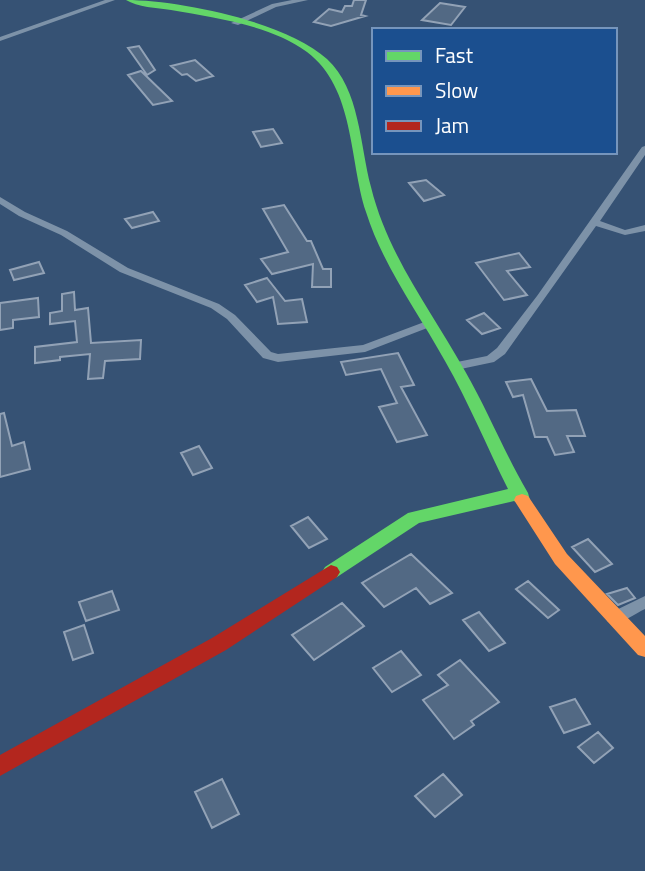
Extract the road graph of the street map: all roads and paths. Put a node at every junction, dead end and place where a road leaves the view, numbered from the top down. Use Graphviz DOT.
graph roads {
  1 [pos="112,0"];
  2 [pos="130,0"];
  3 [pos="304,0"];
  4 [pos="235,23"];
  5 [pos="0,39"];
  6 [pos="645,149"];
  7 [pos="0,200"];
  8 [pos="594,222"];
  9 [pos="645,228"];
  10 [pos="431,323"];
  11 [pos="456,366"];
  12 [pos="520,493"];
  13 [pos="645,602"];
  14 [pos="613,618"];
  15 [pos="645,649"];
  16 [pos="0,766"];
  1 -- 5 [label="street"];
  2 -- 4 [label="main road"];
  3 -- 4 [label="street"];
  4 -- 10 [label="main road"];
  6 -- 8 [label="street"];
  7 -- 10 [label="street"];
  8 -- 9 [label="street"];
  8 -- 11 [label="street"];
  10 -- 11 [label="main road"];
  11 -- 12 [label="main road"];
  12 -- 14 [label="main road"];
  12 -- 16 [label="main road"];
  13 -- 14 [label="street"];
  14 -- 15 [label="main road"];
}
